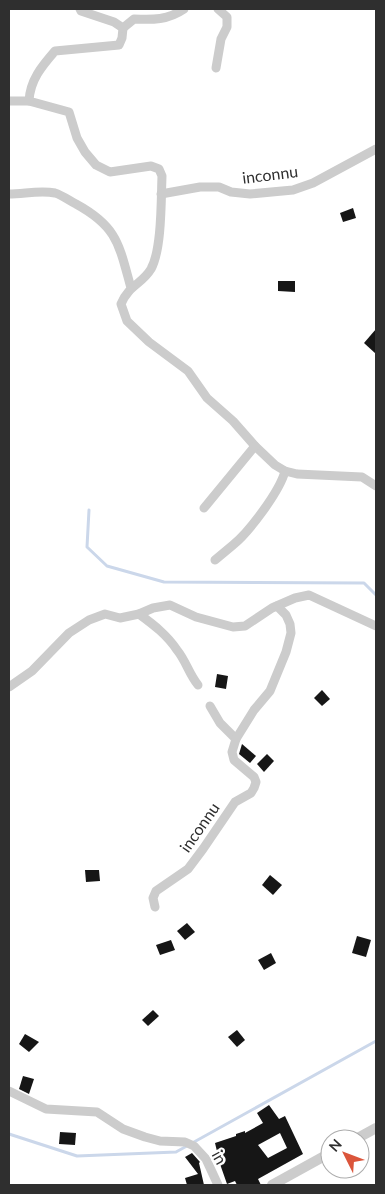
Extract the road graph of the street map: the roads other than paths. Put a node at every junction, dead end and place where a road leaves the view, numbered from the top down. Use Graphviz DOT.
graph roads {
  1 [pos="80,9"];
  2 [pos="184,9"];
  3 [pos="218,9"];
  4 [pos="123,28"];
  5 [pos="216,68"];
  6 [pos="9,101"];
  7 [pos="29,101"];
  8 [pos="376,149"];
  9 [pos="9,194"];
  10 [pos="161,194"];
  11 [pos="131,288"];
  12 [pos="255,446"];
  13 [pos="285,471"];
  14 [pos="376,486"];
  15 [pos="204,508"];
  16 [pos="215,560"];
  17 [pos="277,606"];
  18 [pos="139,614"];
  19 [pos="376,626"];
  20 [pos="198,685"];
  21 [pos="9,687"];
  22 [pos="210,706"];
  23 [pos="236,738"];
  24 [pos="155,907"];
  25 [pos="9,1091"];
  26 [pos="320,1159"];
  27 [pos="218,1185"];
  28 [pos="272,1185"];
  1 -- 4 [label="street"];
  2 -- 4 [label="street"];
  3 -- 5 [label="street"];
  4 -- 7 [label="street"];
  6 -- 7 [label="street"];
  7 -- 10 [label="street"];
  8 -- 10 [label="street, inconnu"];
  9 -- 11 [label="street"];
  10 -- 11 [label="street"];
  11 -- 12 [label="street"];
  12 -- 13 [label="street"];
  12 -- 15 [label="street"];
  13 -- 14 [label="street"];
  13 -- 16 [label="street"];
  17 -- 18 [label="street"];
  17 -- 19 [label="street"];
  17 -- 23 [label="street"];
  18 -- 20 [label="street"];
  18 -- 21 [label="street"];
  22 -- 23 [label="street"];
  23 -- 24 [label="street, inconnu"];
  25 -- 27 [label="street, in"];
  26 -- 28 [label="street"];
}
